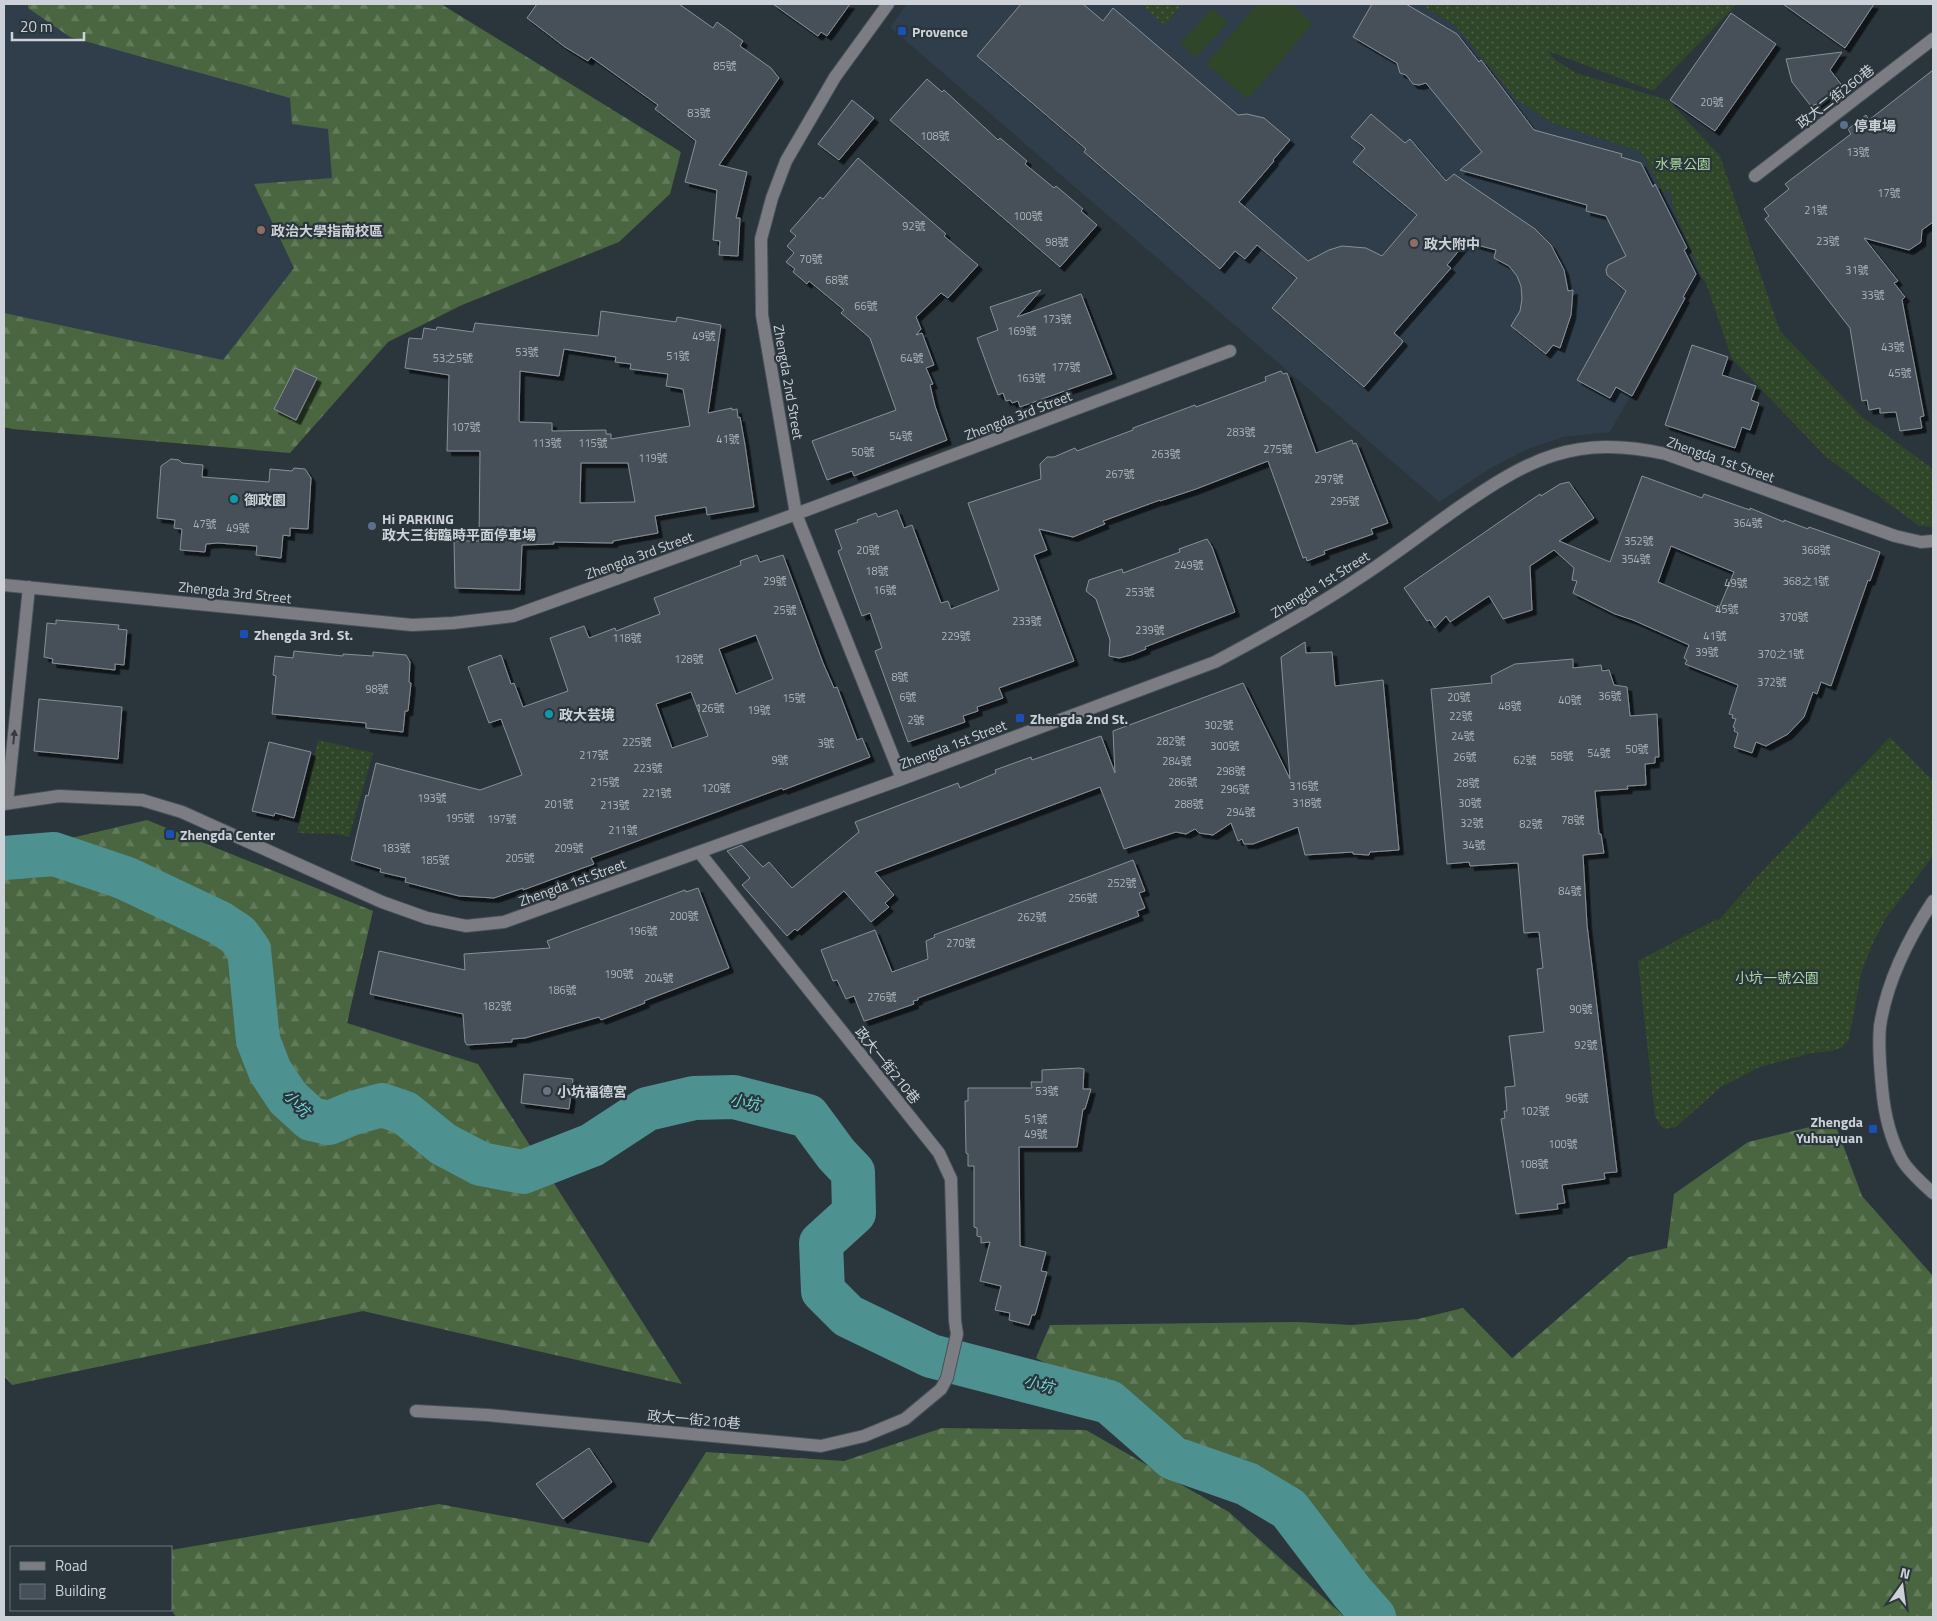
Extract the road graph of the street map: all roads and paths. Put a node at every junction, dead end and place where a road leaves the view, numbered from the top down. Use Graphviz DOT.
graph roads {
  1 [pos="888,4"];
  2 [pos="1933,39"];
  3 [pos="1755,176"];
  4 [pos="1230,352"];
  5 [pos="796,514"];
  6 [pos="1933,541"];
  7 [pos="4,585"];
  8 [pos="29,587"];
  9 [pos="902,779"];
  10 [pos="6,803"];
  11 [pos="699,852"];
  12 [pos="1933,901"];
  13 [pos="1933,1193"];
  14 [pos="416,1411"];
  1 -- 5 [label="street, Zhengda 2nd Street"];
  2 -- 3 [label="street, 政大二街260巷"];
  4 -- 5 [label="street, Zhengda 3rd Street"];
  5 -- 8 [label="street, Zhengda 3rd Street"];
  5 -- 9 [label="street, Zhengda 2nd Street"];
  6 -- 9 [label="street, Zhengda 1st Street"];
  7 -- 8 [label="street, Zhengda 3rd Street"];
  10 -- 8 [label="street, one-way"];
  9 -- 11 [label="street, Zhengda 1st Street"];
  10 -- 11 [label="street, Zhengda 1st Street"];
  11 -- 14 [label="street, 政大一街210巷"];
  12 -- 13 [label="street"];
}
